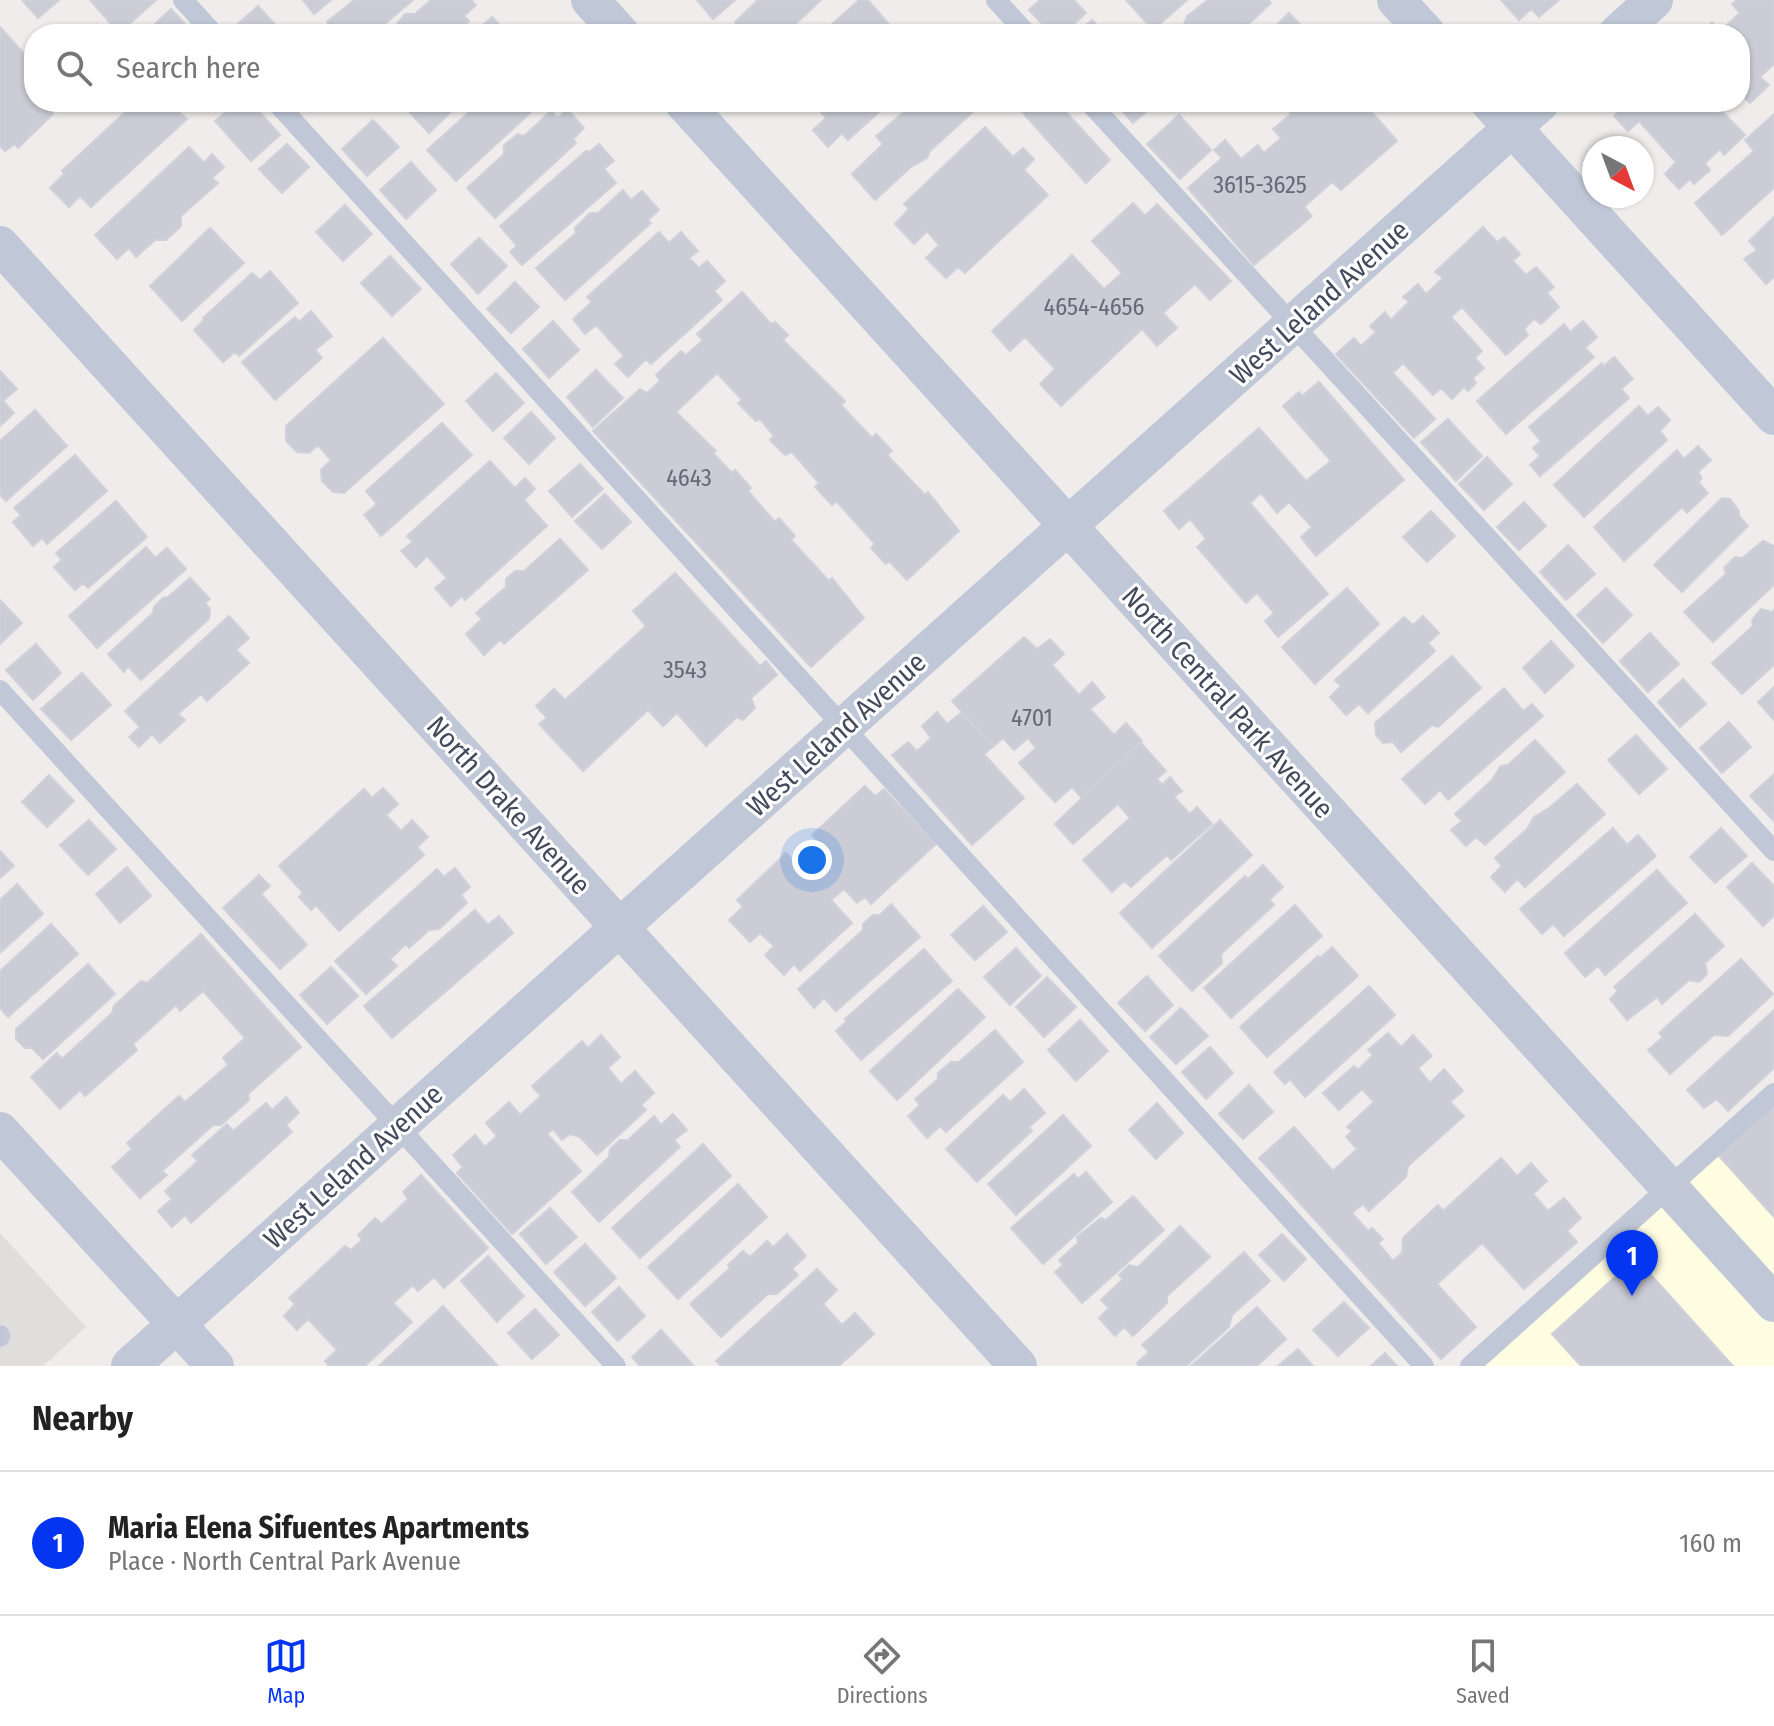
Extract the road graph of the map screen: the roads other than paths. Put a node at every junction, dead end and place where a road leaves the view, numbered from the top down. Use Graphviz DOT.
graph roads {
  1 [pos="183,0"];
  2 [pos="590,0"];
  3 [pos="996,0"];
  4 [pos="1396,0"];
  5 [pos="1654,0"];
  6 [pos="205,24"];
  7 [pos="612,24"];
  8 [pos="1018,24"];
  9 [pos="1418,24"];
  10 [pos="1628,24"];
  11 [pos="285,112"];
  12 [pos="692,112"];
  13 [pos="1098,112"];
  14 [pos="1500,115"];
  15 [pos="0,245"];
  16 [pos="1293,325"];
  17 [pos="1774,416"];
  18 [pos="1069,527"];
  19 [pos="0,690"];
  20 [pos="844,727"];
  21 [pos="1774,851"];
  22 [pos="620,927"];
  23 [pos="1774,1093"];
  24 [pos="398,1127"];
  25 [pos="0,1131"];
  26 [pos="1669,1187"];
  27 [pos="1774,1303"];
  28 [pos="176,1324"];
  29 [pos="130,1366"];
  30 [pos="215,1366"];
  31 [pos="616,1366"];
  32 [pos="1018,1366"];
  33 [pos="1424,1366"];
  34 [pos="1470,1366"];
  1 -- 6 [label="lane"];
  2 -- 7 [label="street"];
  3 -- 8 [label="lane"];
  4 -- 9 [label="street"];
  5 -- 10 [label="street"];
  11 -- 20 [label="lane"];
  12 -- 18 [label="street, North Central Park Avenue"];
  13 -- 16 [label="lane"];
  14 -- 16 [label="street, West Leland Avenue"];
  14 -- 17 [label="street"];
  15 -- 22 [label="street, North Drake Avenue"];
  16 -- 18 [label="street, West Leland Avenue"];
  16 -- 21 [label="lane"];
  18 -- 20 [label="street, West Leland Avenue"];
  18 -- 26 [label="street, North Central Park Avenue"];
  19 -- 24 [label="lane"];
  20 -- 22 [label="street, West Leland Avenue"];
  20 -- 33 [label="lane"];
  22 -- 24 [label="street, West Leland Avenue"];
  22 -- 32 [label="street, North Drake Avenue"];
  23 -- 26 [label="lane"];
  24 -- 28 [label="street, West Leland Avenue"];
  24 -- 31 [label="lane"];
  25 -- 28 [label="street"];
  26 -- 27 [label="street, North Central Park Avenue"];
  26 -- 34 [label="lane"];
  28 -- 29 [label="street, West Leland Avenue"];
  28 -- 30 [label="street"];
}
